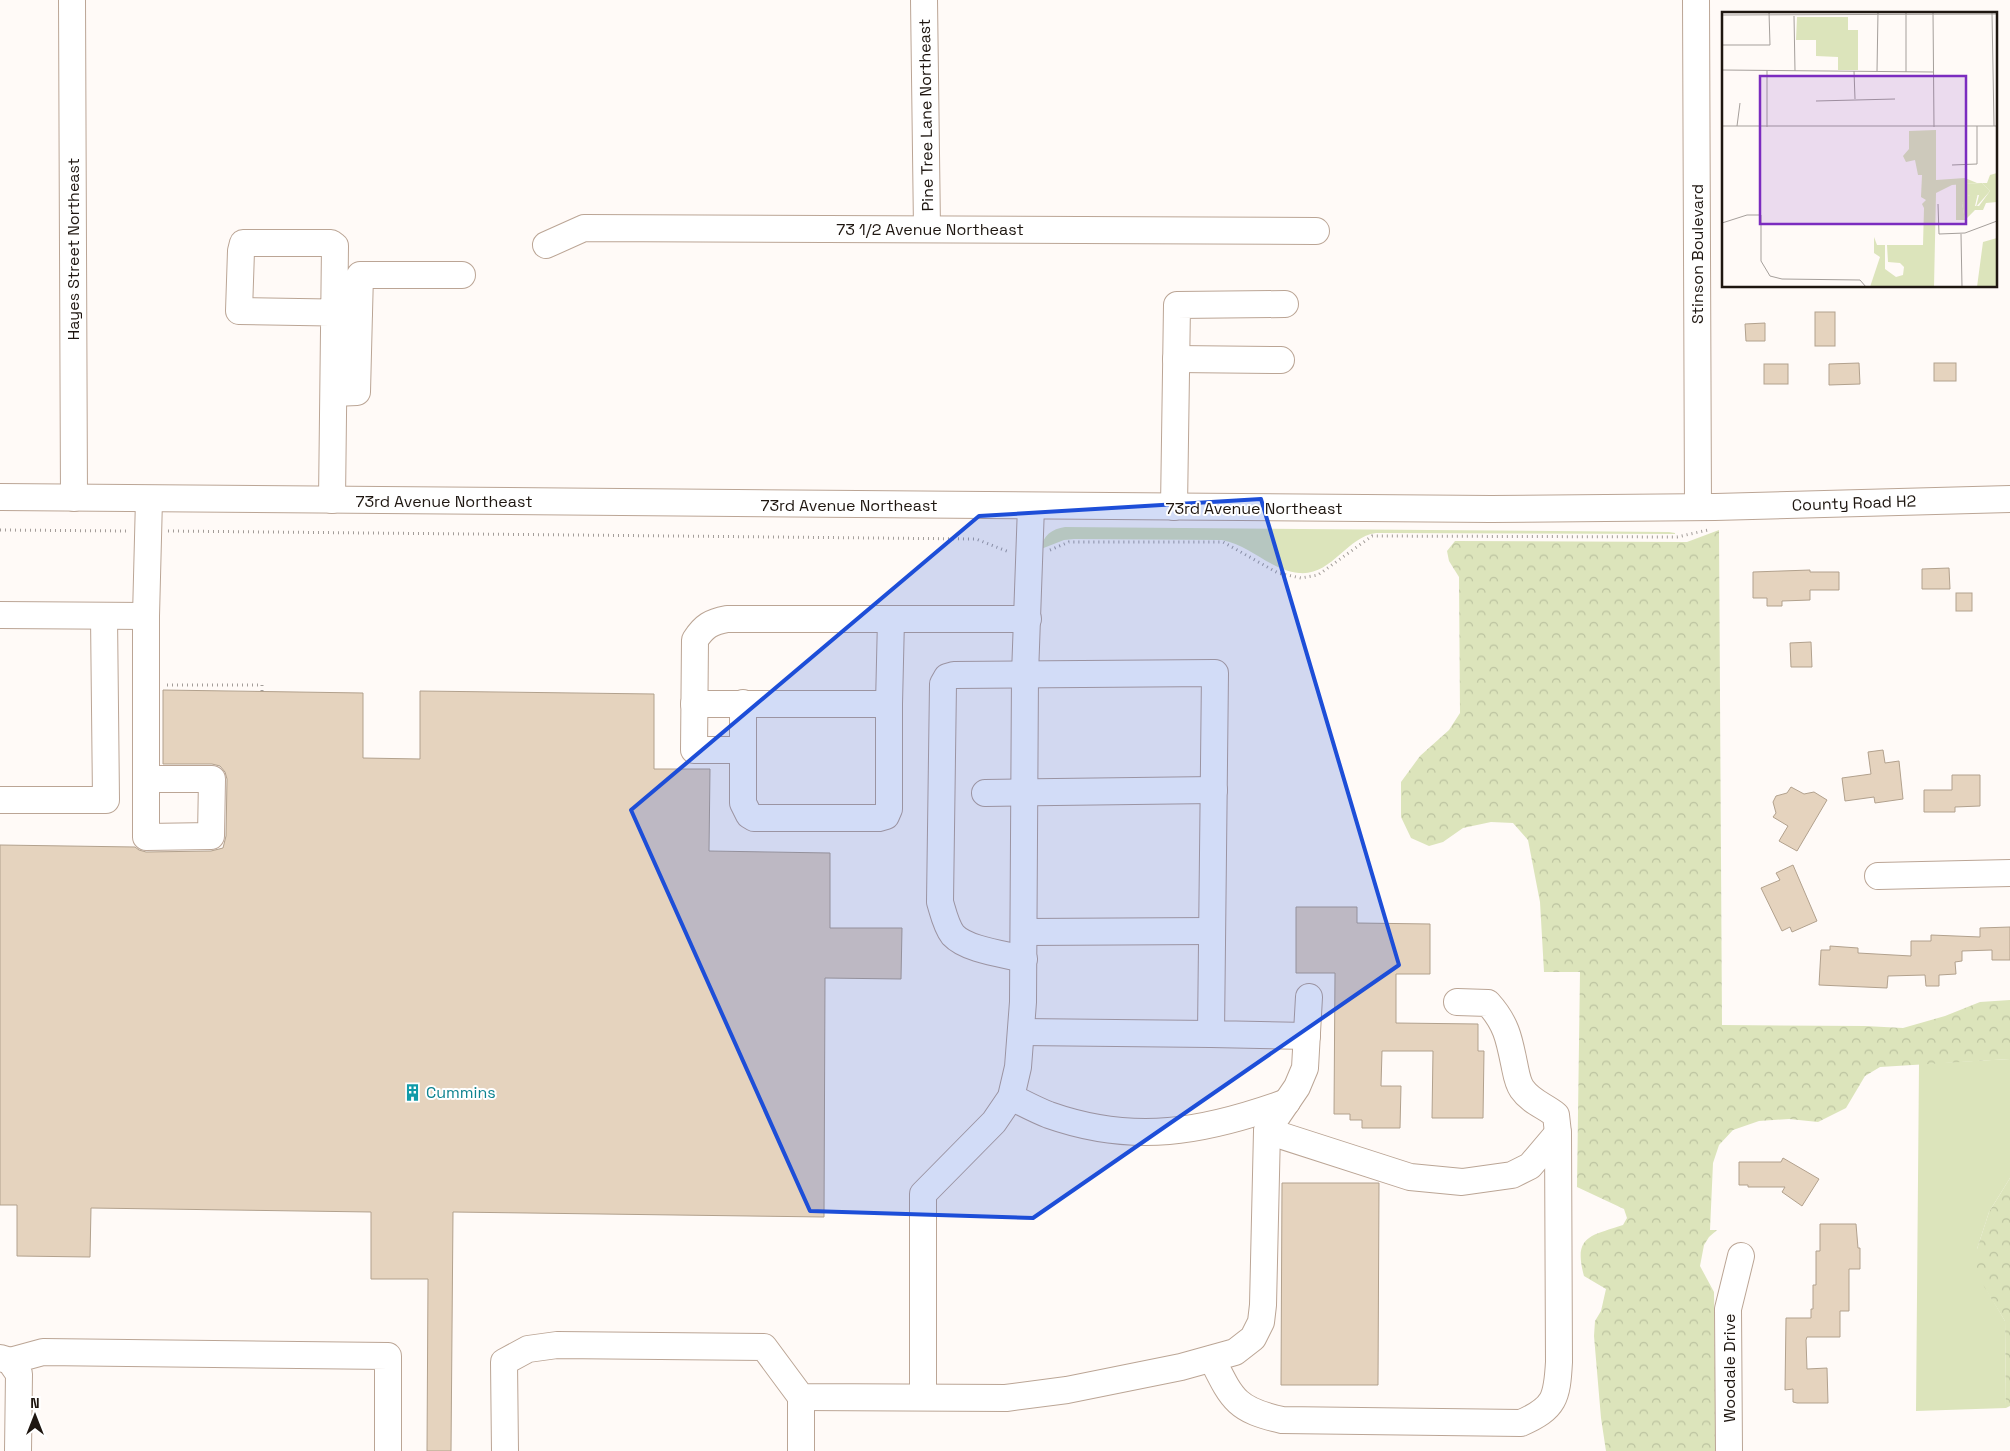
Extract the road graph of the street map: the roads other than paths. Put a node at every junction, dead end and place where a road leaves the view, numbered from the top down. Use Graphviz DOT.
graph roads {
  1 [pos="72,0"];
  2 [pos="924,0"];
  3 [pos="1696,0"];
  4 [pos="927,229"];
  5 [pos="1316,231"];
  6 [pos="546,245"];
  7 [pos="462,275"];
  8 [pos="1285,304"];
  9 [pos="1176,359"];
  10 [pos="1281,360"];
  11 [pos="0,498"];
  12 [pos="74,498"];
  13 [pos="149,499"];
  14 [pos="2010,499"];
  15 [pos="332,500"];
  16 [pos="1031,506"];
  17 [pos="1174,507"];
  18 [pos="1698,507"];
  19 [pos="0,615"];
  20 [pos="104,616"];
  21 [pos="146,616"];
  22 [pos="891,619"];
  23 [pos="1028,619"];
  24 [pos="1025,675"];
  25 [pos="743,703"];
  26 [pos="694,704"];
  27 [pos="889,704"];
  28 [pos="743,750"];
  29 [pos="147,779"];
  30 [pos="1214,790"];
  31 [pos="1024,792"];
  32 [pos="985,793"];
  33 [pos="0,800"];
  34 [pos="2010,873"];
  35 [pos="1878,876"];
  36 [pos="1212,930"];
  37 [pos="1025,932"];
  38 [pos="1024,959"];
  39 [pos="1309,997"];
  40 [pos="1456,1002"];
  41 [pos="1021,1032"];
  42 [pos="1211,1034"];
  43 [pos="1307,1036"];
  44 [pos="1011,1097"];
  45 [pos="1287,1102"];
  46 [pos="1267,1130"];
  47 [pos="1558,1133"];
  48 [pos="1741,1256"];
  49 [pos="1212,1359"];
  50 [pos="5,1360"];
  51 [pos="801,1396"];
  52 [pos="923,1397"];
  53 [pos="18,1451"];
  54 [pos="388,1451"];
  55 [pos="504,1451"];
  56 [pos="801,1451"];
  57 [pos="1729,1451"];
  1 -- 12 [label="street, Hayes Street Northeast"];
  2 -- 4 [label="street, Pine Tree Lane Northeast"];
  3 -- 18 [label="street, Stinson Boulevard"];
  4 -- 5 [label="street, 73 1/2 Avenue Northeast"];
  4 -- 6 [label="street, 73 1/2 Avenue Northeast"];
  7 -- 15 [label="street"];
  8 -- 9 [label="street"];
  9 -- 10 [label="street"];
  9 -- 17 [label="street"];
  11 -- 12 [label="street, 73rd Avenue Northeast"];
  12 -- 13 [label="street, 73rd Avenue Northeast"];
  13 -- 15 [label="street, 73rd Avenue Northeast"];
  13 -- 21 [label="street"];
  14 -- 18 [label="street, County Road H2"];
  15 -- 16 [label="street, 73rd Avenue Northeast"];
  16 -- 17 [label="street, 73rd Avenue Northeast"];
  16 -- 23 [label="street"];
  17 -- 18 [label="street, 73rd Avenue Northeast"];
  19 -- 20 [label="street"];
  20 -- 21 [label="street"];
  20 -- 33 [label="street"];
  21 -- 29 [label="street"];
  22 -- 23 [label="street"];
  22 -- 26 [label="street"];
  22 -- 27 [label="street"];
  23 -- 24 [label="street"];
  24 -- 30 [label="street"];
  24 -- 31 [label="street"];
  24 -- 38 [label="street"];
  25 -- 26 [label="street"];
  25 -- 27 [label="street"];
  25 -- 28 [label="street"];
  26 -- 28 [label="street"];
  27 -- 28 [label="street"];
  29 -- 29 [label="street"];
  30 -- 31 [label="street"];
  30 -- 36 [label="street"];
  31 -- 32 [label="street"];
  31 -- 37 [label="street"];
  34 -- 35 [label="street"];
  36 -- 37 [label="street"];
  36 -- 42 [label="street"];
  37 -- 38 [label="street"];
  38 -- 41 [label="street"];
  39 -- 43 [label="street"];
  40 -- 47 [label="street"];
  41 -- 42 [label="street"];
  41 -- 44 [label="street"];
  42 -- 43 [label="street"];
  43 -- 45 [label="street"];
  44 -- 45 [label="street"];
  44 -- 52 [label="street"];
  45 -- 46 [label="street"];
  46 -- 47 [label="street"];
  46 -- 49 [label="street"];
  47 -- 49 [label="street"];
  48 -- 57 [label="street, Woodale Drive"];
  49 -- 52 [label="street"];
  50 -- 53 [label="street"];
  50 -- 54 [label="street"];
  51 -- 52 [label="street"];
  51 -- 55 [label="street"];
  51 -- 56 [label="street"];
}
